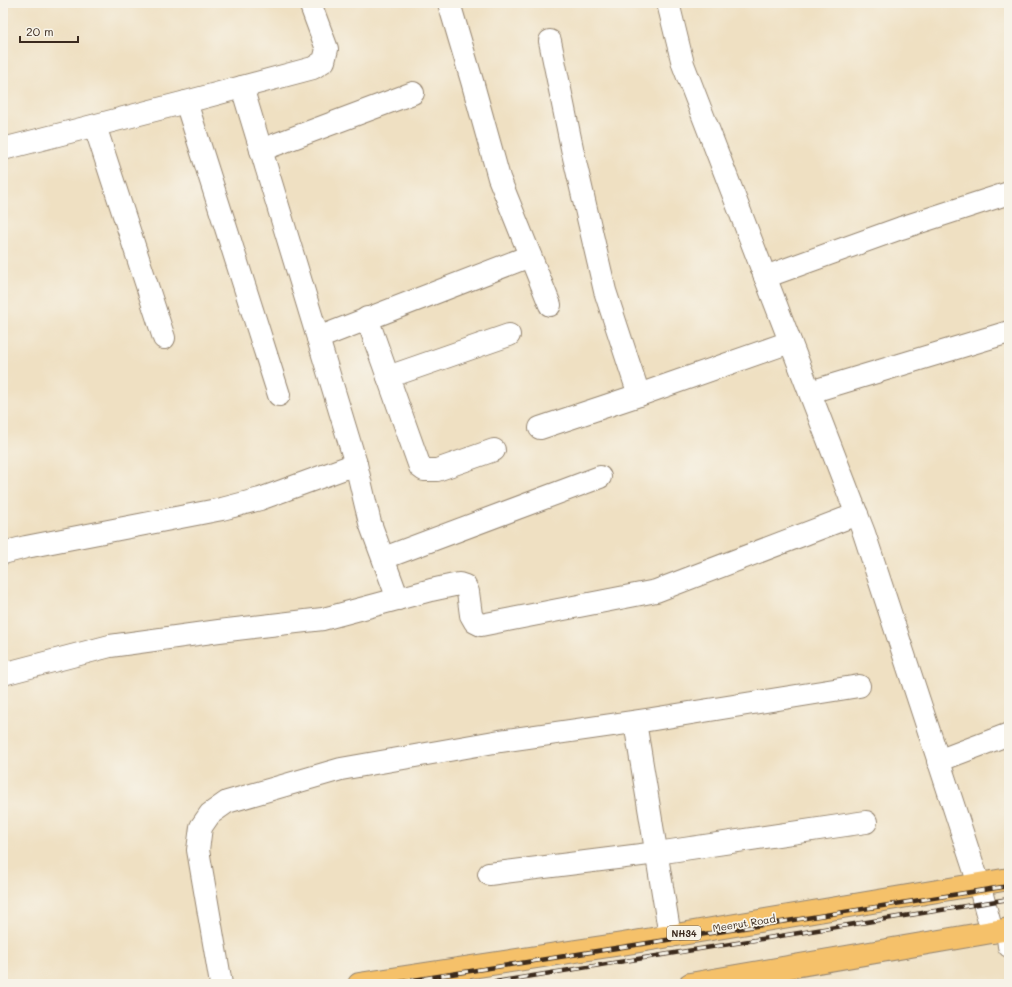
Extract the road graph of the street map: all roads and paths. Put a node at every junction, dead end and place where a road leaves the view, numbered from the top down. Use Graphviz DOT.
graph roads {
  1 [pos="310,3"];
  2 [pos="449,3"];
  3 [pos="668,3"];
  4 [pos="550,41"];
  5 [pos="242,87"];
  6 [pos="413,93"];
  7 [pos="186,102"];
  8 [pos="95,126"];
  9 [pos="3,149"];
  10 [pos="261,150"];
  11 [pos="1009,193"];
  12 [pos="530,256"];
  13 [pos="765,277"];
  14 [pos="550,304"];
  15 [pos="367,318"];
  16 [pos="1009,332"];
  17 [pos="509,335"];
  18 [pos="164,338"];
  19 [pos="318,338"];
  20 [pos="790,342"];
  21 [pos="388,377"];
  22 [pos="810,392"];
  23 [pos="279,395"];
  24 [pos="640,395"];
  25 [pos="540,428"];
  26 [pos="494,450"];
  27 [pos="356,464"];
  28 [pos="600,477"];
  29 [pos="857,514"];
  30 [pos="3,553"];
  31 [pos="384,558"];
  32 [pos="398,599"];
  33 [pos="3,674"];
  34 [pos="859,686"];
  35 [pos="635,722"];
  36 [pos="1009,734"];
  37 [pos="938,761"];
  38 [pos="866,822"];
  39 [pos="657,853"];
  40 [pos="490,874"];
  41 [pos="1009,879"];
  42 [pos="979,884"];
  43 [pos="1004,934"];
  44 [pos="670,936"];
  45 [pos="220,984"];
  46 [pos="359,984"];
  47 [pos="690,984"];
  1 -- 5 [label="street"];
  2 -- 12 [label="street"];
  3 -- 13 [label="street"];
  4 -- 24 [label="street"];
  5 -- 7 [label="street"];
  5 -- 10 [label="street"];
  6 -- 10 [label="street"];
  7 -- 8 [label="street"];
  7 -- 23 [label="street"];
  8 -- 9 [label="street"];
  8 -- 18 [label="street"];
  10 -- 19 [label="street"];
  11 -- 13 [label="street"];
  12 -- 14 [label="street"];
  12 -- 15 [label="street"];
  13 -- 20 [label="street"];
  15 -- 19 [label="street"];
  15 -- 21 [label="street"];
  16 -- 22 [label="street"];
  17 -- 21 [label="street"];
  19 -- 27 [label="street"];
  20 -- 22 [label="street"];
  20 -- 24 [label="street"];
  21 -- 26 [label="street"];
  22 -- 29 [label="street"];
  24 -- 25 [label="street"];
  27 -- 30 [label="street"];
  27 -- 31 [label="street"];
  28 -- 31 [label="street"];
  29 -- 32 [label="street"];
  29 -- 37 [label="street"];
  31 -- 32 [label="street"];
  32 -- 33 [label="street"];
  34 -- 35 [label="street"];
  35 -- 39 [label="street"];
  35 -- 45 [label="street"];
  36 -- 37 [label="street"];
  37 -- 42 [label="street"];
  38 -- 39 [label="street"];
  39 -- 40 [label="street"];
  39 -- 44 [label="street"];
  41 -- 42 [label="highway, Meerut Road / NH34"];
  42 -- 43 [label="street"];
  42 -- 44 [label="highway, Meerut Road / NH34"];
  43 -- 47 [label="highway"];
  44 -- 46 [label="highway, Meerut Road / NH34"];
}
